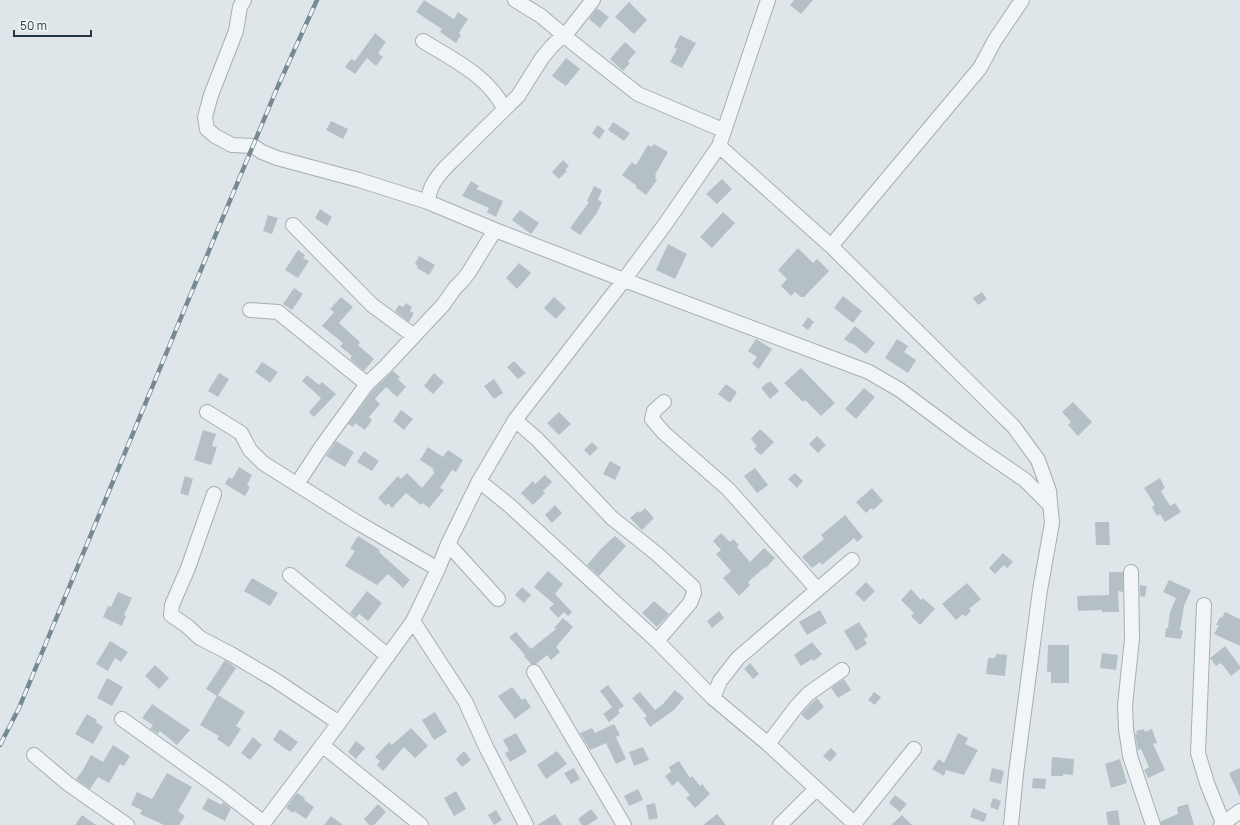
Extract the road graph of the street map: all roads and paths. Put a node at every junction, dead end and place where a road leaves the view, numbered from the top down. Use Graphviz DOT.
graph roads {
  1 [pos="244,0"];
  2 [pos="515,0"];
  3 [pos="593,0"];
  4 [pos="768,0"];
  5 [pos="1022,0"];
  6 [pos="564,35"];
  7 [pos="423,41"];
  8 [pos="504,109"];
  9 [pos="723,130"];
  10 [pos="719,146"];
  11 [pos="428,202"];
  12 [pos="293,225"];
  13 [pos="495,230"];
  14 [pos="831,246"];
  15 [pos="624,280"];
  16 [pos="250,310"];
  17 [pos="414,336"];
  18 [pos="367,384"];
  19 [pos="664,402"];
  20 [pos="207,412"];
  21 [pos="515,420"];
  22 [pos="479,481"];
  23 [pos="297,484"];
  24 [pos="214,494"];
  25 [pos="1050,505"];
  26 [pos="448,544"];
  27 [pos="852,560"];
  28 [pos="438,569"];
  29 [pos="1131,572"];
  30 [pos="290,576"];
  31 [pos="817,589"];
  32 [pos="498,599"];
  33 [pos="1204,605"];
  34 [pos="413,621"];
  35 [pos="657,641"];
  36 [pos="388,656"];
  37 [pos="842,670"];
  38 [pos="534,672"];
  39 [pos="714,698"];
  40 [pos="122,719"];
  41 [pos="339,723"];
  42 [pos="768,744"];
  43 [pos="322,745"];
  44 [pos="914,749"];
  45 [pos="34,755"];
  46 [pos="816,789"];
  47 [pos="1240,811"];
  48 [pos="263,824"];
  49 [pos="855,824"];
  50 [pos="1222,824"];
  51 [pos="127,825"];
  52 [pos="421,825"];
  53 [pos="526,825"];
  54 [pos="624,825"];
  55 [pos="780,825"];
  56 [pos="1012,825"];
  57 [pos="1153,825"];
  1 -- 11 [label="street"];
  2 -- 6 [label="street"];
  3 -- 6 [label="street"];
  4 -- 9 [label="street"];
  5 -- 14 [label="street"];
  6 -- 8 [label="street"];
  6 -- 9 [label="street"];
  7 -- 8 [label="street"];
  8 -- 11 [label="street"];
  9 -- 10 [label="street"];
  10 -- 14 [label="street"];
  10 -- 15 [label="street"];
  11 -- 13 [label="street"];
  12 -- 17 [label="street"];
  13 -- 15 [label="street"];
  13 -- 17 [label="street"];
  14 -- 25 [label="street"];
  15 -- 21 [label="street"];
  15 -- 25 [label="street"];
  16 -- 18 [label="street"];
  17 -- 18 [label="street"];
  18 -- 23 [label="street"];
  19 -- 31 [label="street"];
  20 -- 23 [label="street"];
  21 -- 22 [label="street"];
  21 -- 35 [label="street"];
  22 -- 26 [label="street"];
  22 -- 35 [label="street"];
  23 -- 28 [label="street"];
  24 -- 41 [label="street"];
  25 -- 56 [label="street"];
  26 -- 28 [label="street"];
  26 -- 32 [label="street"];
  27 -- 31 [label="street"];
  28 -- 34 [label="street"];
  29 -- 57 [label="street"];
  30 -- 36 [label="street"];
  31 -- 39 [label="street"];
  33 -- 50 [label="street"];
  34 -- 36 [label="street"];
  34 -- 53 [label="street"];
  35 -- 39 [label="street"];
  36 -- 41 [label="street"];
  37 -- 42 [label="street"];
  38 -- 54 [label="street"];
  39 -- 42 [label="street"];
  40 -- 48 [label="street"];
  41 -- 43 [label="street"];
  42 -- 46 [label="street"];
  43 -- 48 [label="street"];
  43 -- 52 [label="street"];
  44 -- 49 [label="street"];
  45 -- 51 [label="street"];
  46 -- 49 [label="street"];
  46 -- 55 [label="street"];
  47 -- 50 [label="street"];
}
